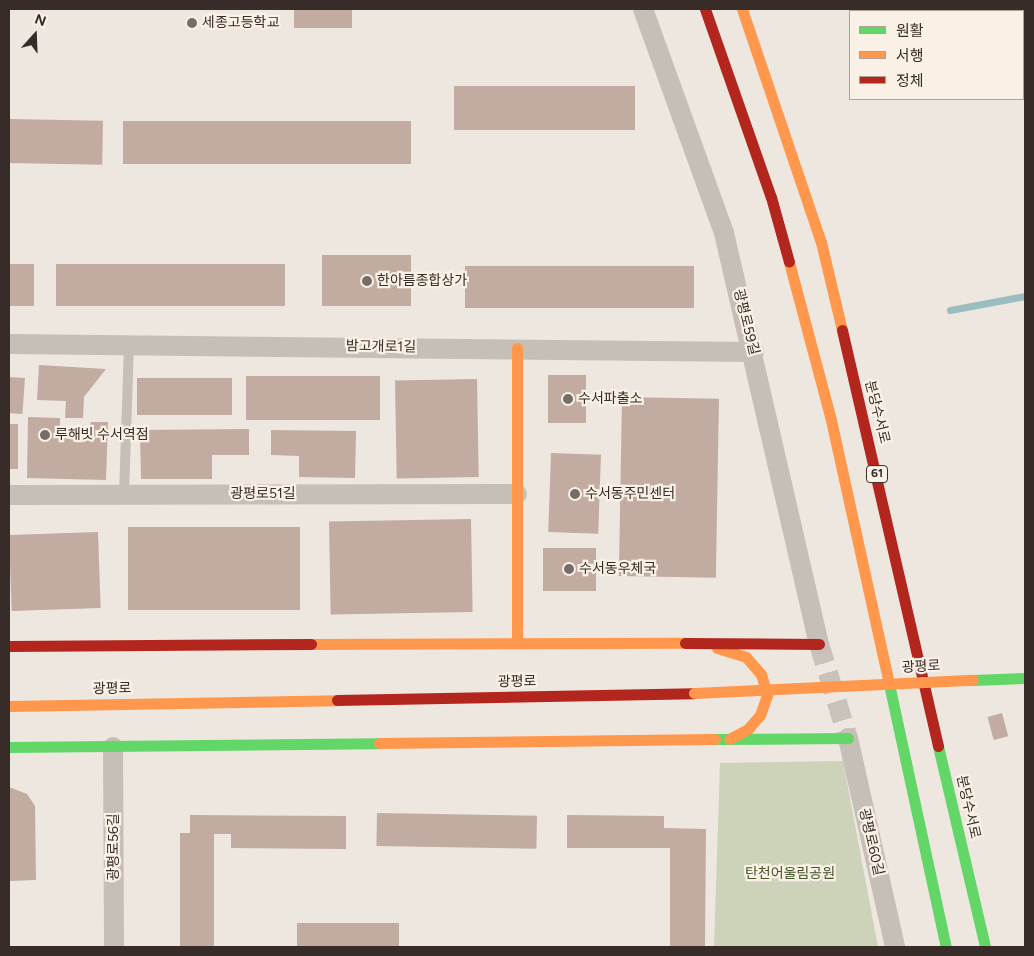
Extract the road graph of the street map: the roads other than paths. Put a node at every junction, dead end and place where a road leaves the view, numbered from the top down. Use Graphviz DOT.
graph roads {
  1 [pos="643,9"];
  2 [pos="704,9"];
  3 [pos="742,9"];
  4 [pos="9,344"];
  5 [pos="129,344"];
  6 [pos="517,348"];
  7 [pos="754,352"];
  8 [pos="517,494"];
  9 [pos="9,495"];
  10 [pos="124,495"];
  11 [pos="517,642"];
  12 [pos="694,642"];
  13 [pos="819,644"];
  14 [pos="9,646"];
  15 [pos="1025,678"];
  16 [pos="9,706"];
  17 [pos="729,738"];
  18 [pos="848,738"];
  19 [pos="9,747"];
  20 [pos="113,747"];
  21 [pos="114,947"];
  22 [pos="895,947"];
  23 [pos="946,947"];
  24 [pos="985,947"];
  1 -- 7 [label="street, 광평로59길"];
  2 -- 23 [label="main road, 61"];
  3 -- 24 [label="main road, 분당수서로 / 61"];
  4 -- 5 [label="street, 밤고개로1길"];
  5 -- 6 [label="street, 밤고개로1길"];
  5 -- 10 [label="lane"];
  6 -- 7 [label="street, 밤고개로1길"];
  6 -- 8 [label="main road"];
  7 -- 13 [label="street, 광평로59길"];
  8 -- 10 [label="street, 광평로51길"];
  8 -- 11 [label="main road"];
  9 -- 10 [label="street, 광평로51길"];
  11 -- 12 [label="main road"];
  11 -- 14 [label="main road"];
  12 -- 13 [label="main road"];
  12 -- 17 [label="main road"];
  15 -- 16 [label="main road, 광평로, bridge"];
  17 -- 18 [label="main road"];
  17 -- 20 [label="main road"];
  18 -- 22 [label="street, 광평로60길"];
  19 -- 20 [label="main road"];
  20 -- 21 [label="street, 광평로56길"];
}
